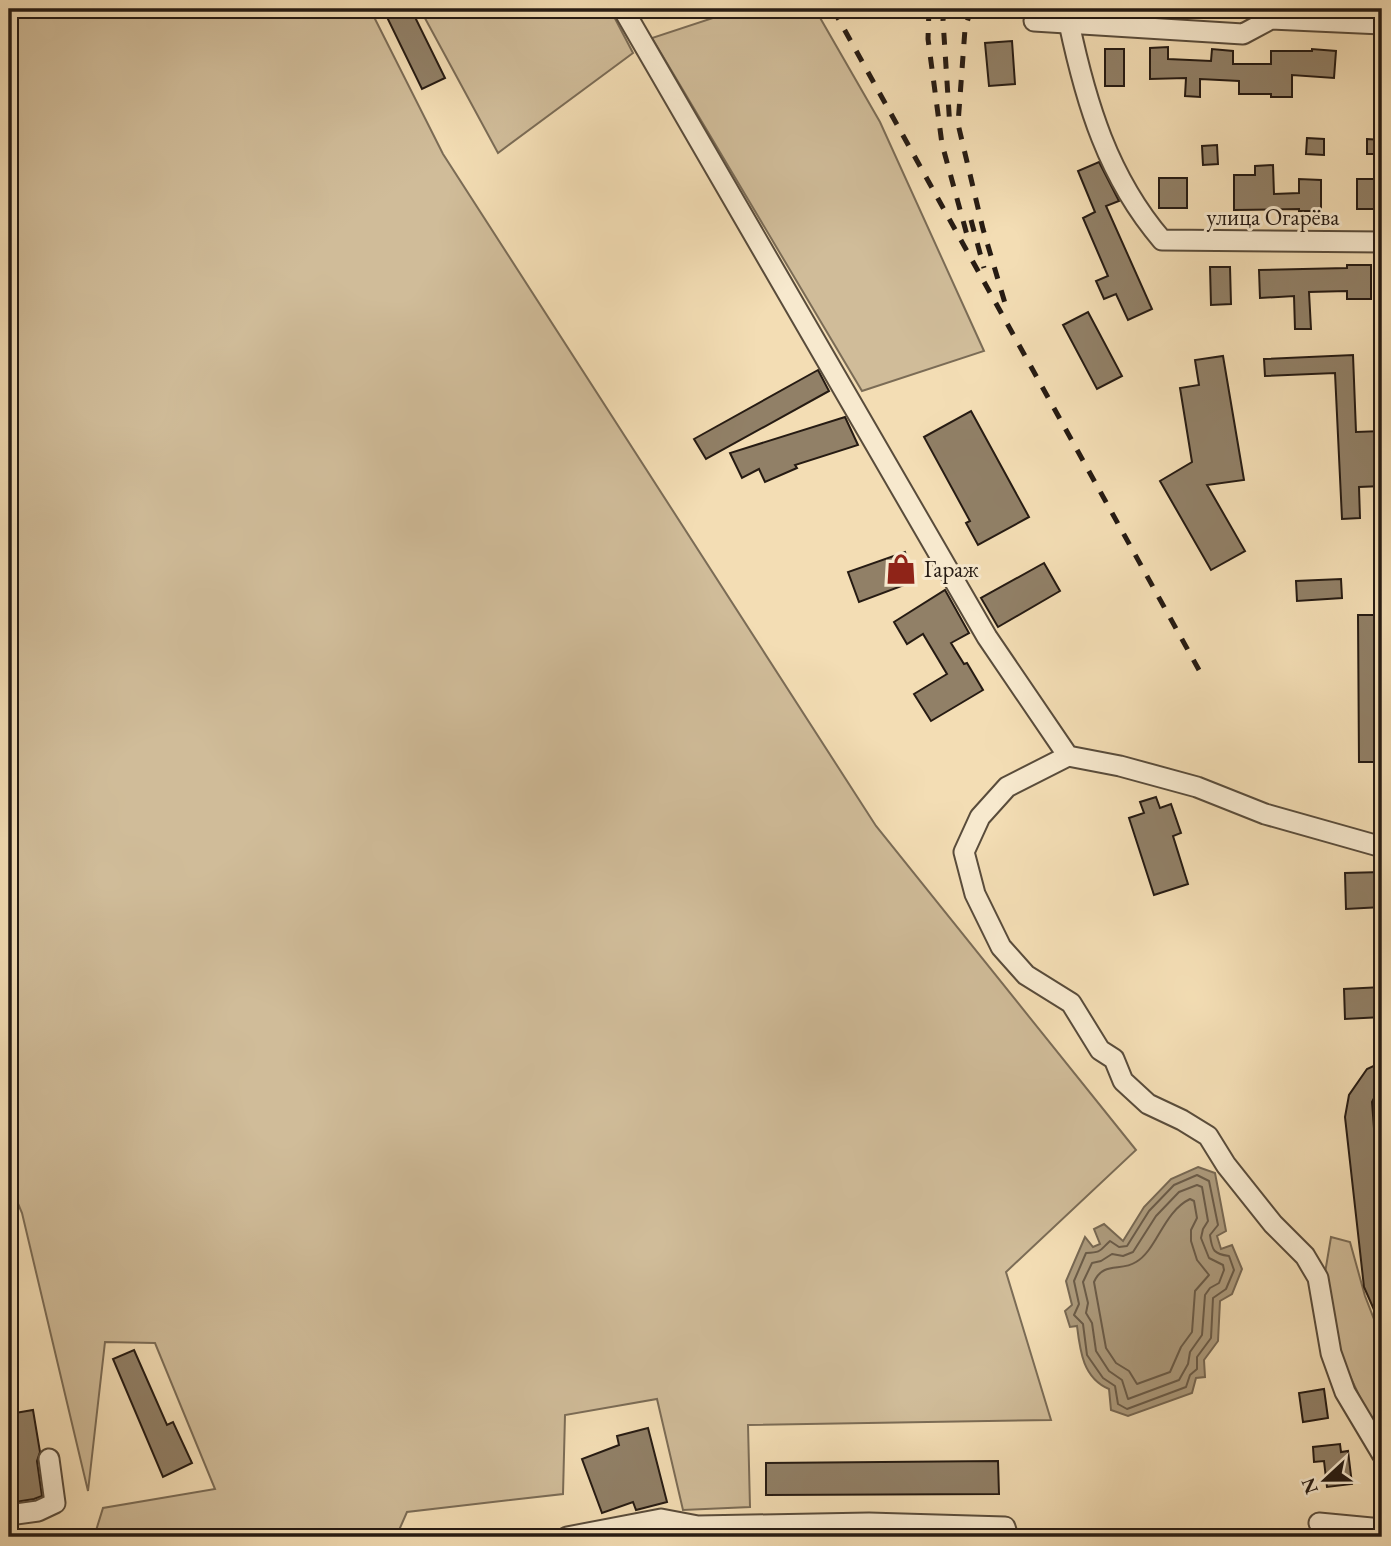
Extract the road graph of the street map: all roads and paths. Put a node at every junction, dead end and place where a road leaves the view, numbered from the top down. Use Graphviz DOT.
graph roads {
  1 [pos="623,9"];
  2 [pos="1034,21"];
  3 [pos="1069,23"];
  4 [pos="1382,24"];
  5 [pos="1382,242"];
  6 [pos="1068,756"];
  7 [pos="1379,847"];
  8 [pos="1382,1454"];
  9 [pos="49,1459"];
  10 [pos="9,1516"];
  11 [pos="1319,1524"];
  12 [pos="1382,1529"];
  13 [pos="699,1531"];
  14 [pos="567,1537"];
  15 [pos="1008,1537"];
  1 -- 6 [label="street"];
  2 -- 3 [label="street"];
  3 -- 4 [label="street"];
  3 -- 5 [label="street, улица Огарёва"];
  6 -- 7 [label="street"];
  6 -- 8 [label="street"];
  9 -- 10 [label="street"];
  11 -- 12 [label="street"];
  13 -- 14 [label="street"];
  13 -- 15 [label="street"];
}
